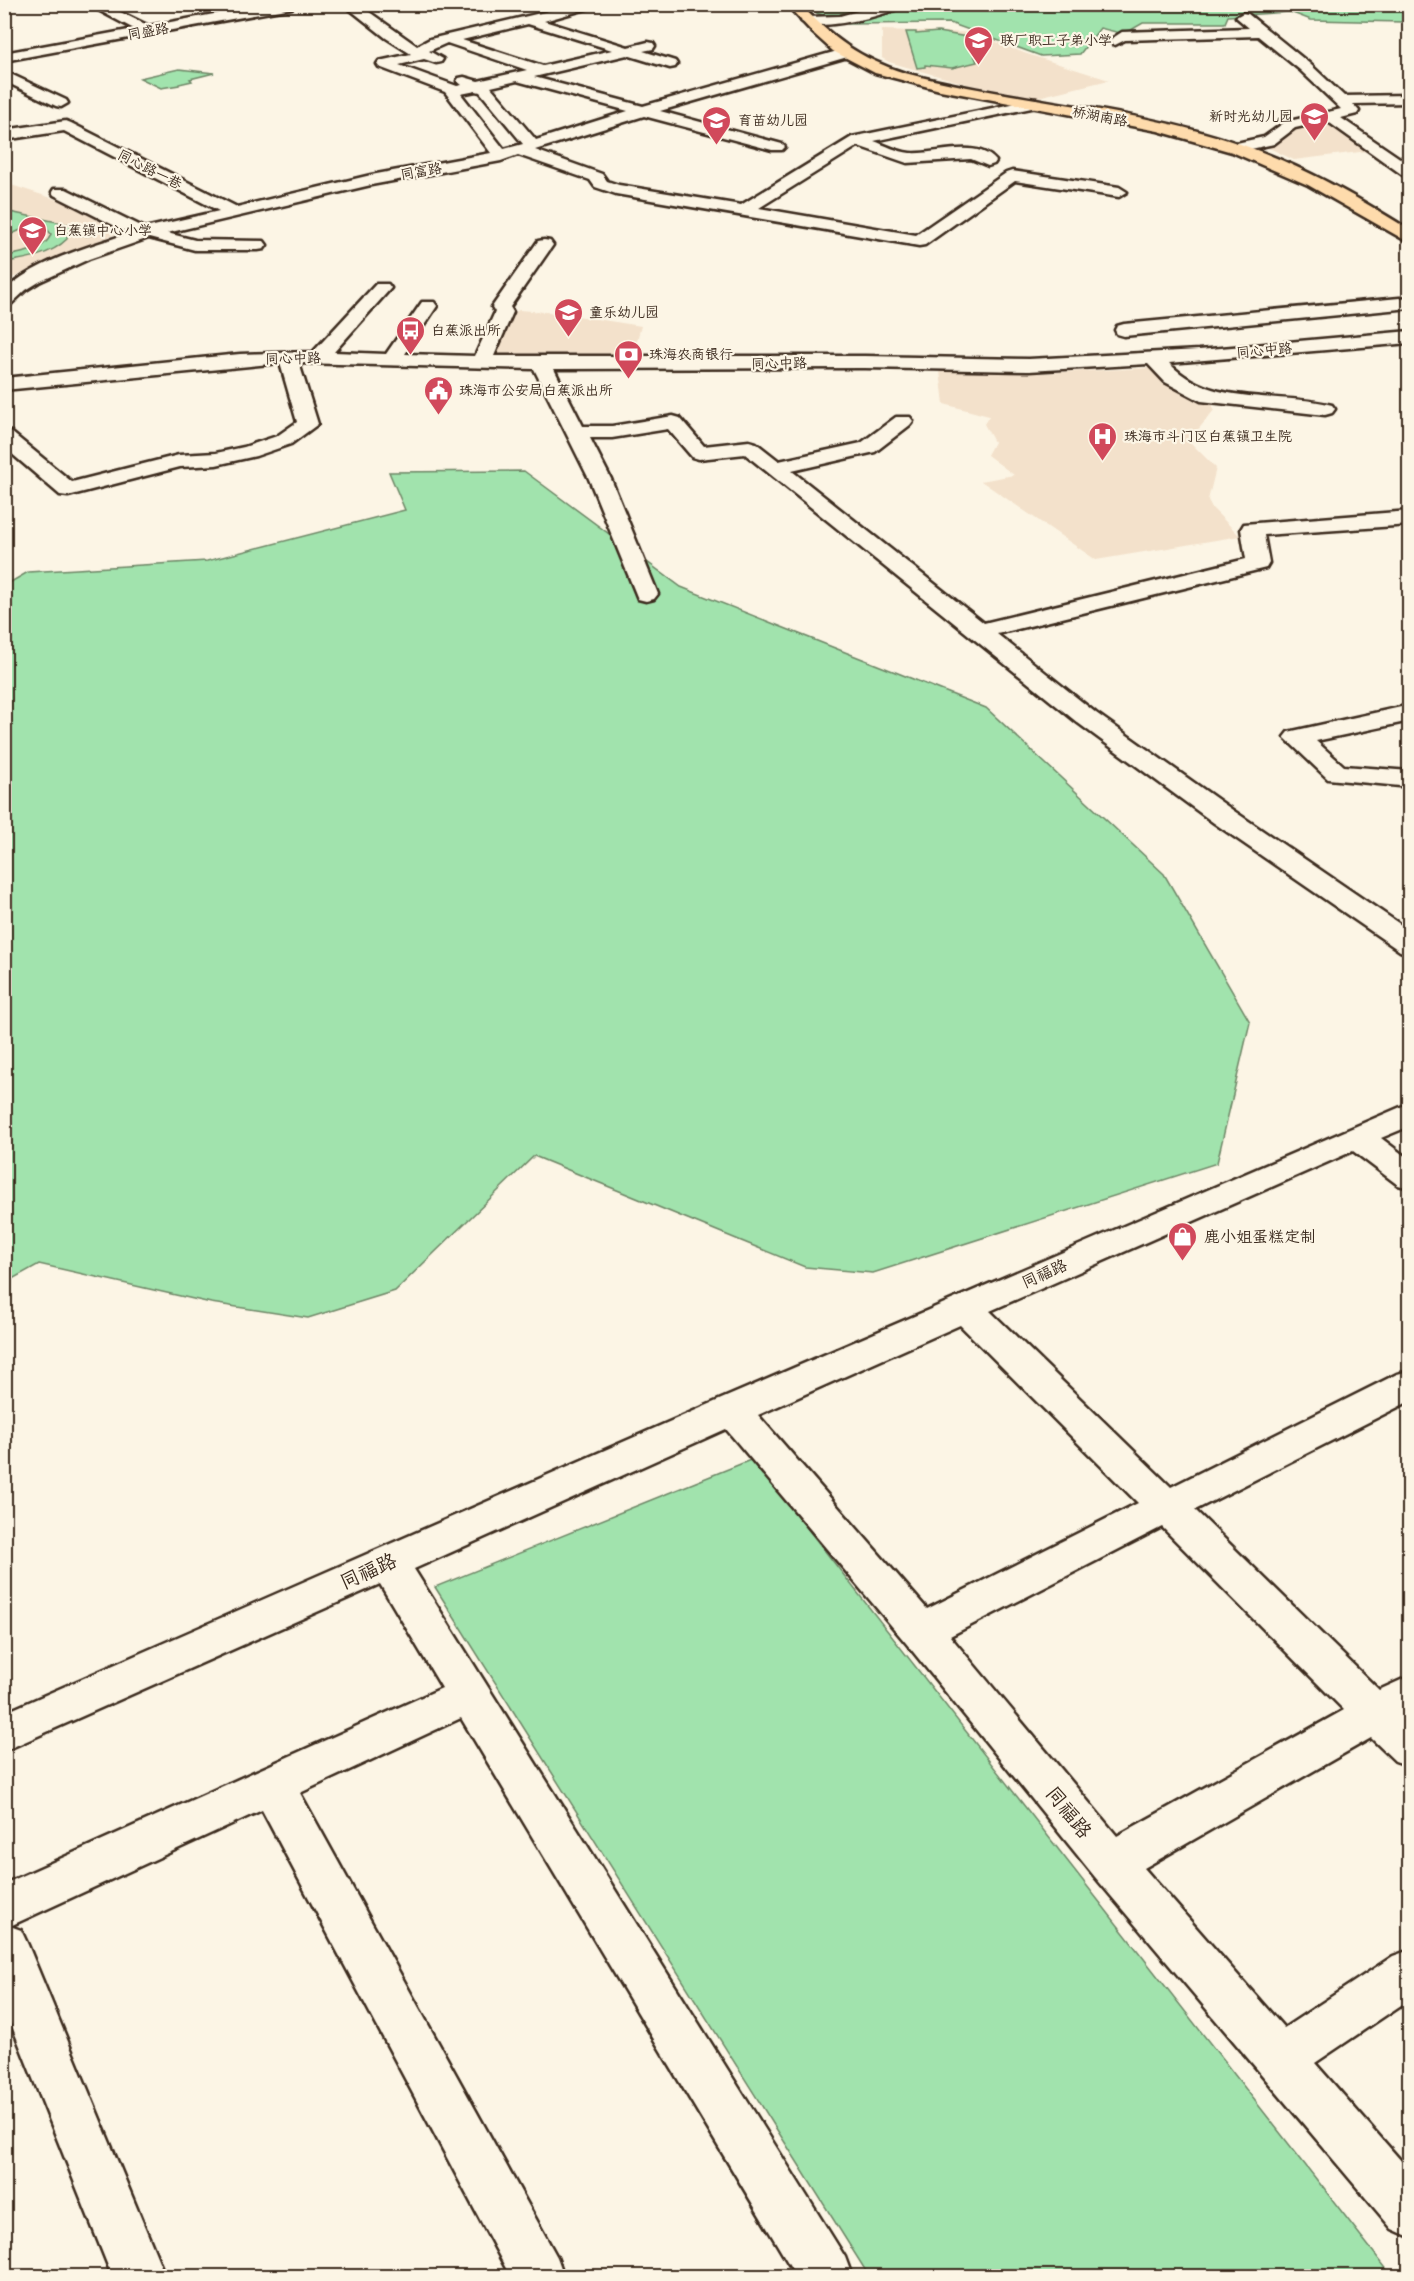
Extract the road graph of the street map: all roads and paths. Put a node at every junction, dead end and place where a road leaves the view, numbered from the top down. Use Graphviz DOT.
graph roads {
  1 [pos="93,4"];
  2 [pos="207,4"];
  3 [pos="292,4"];
  4 [pos="349,4"];
  5 [pos="598,4"];
  6 [pos="792,4"];
  7 [pos="900,4"];
  8 [pos="256,7"];
  9 [pos="839,8"];
  10 [pos="175,9"];
  11 [pos="865,14"];
  12 [pos="232,16"];
  13 [pos="158,17"];
  14 [pos="1243,17"];
  15 [pos="202,21"];
  16 [pos="532,21"];
  17 [pos="808,21"];
  18 [pos="176,26"];
  19 [pos="384,29"];
  20 [pos="148,31"];
  21 [pos="362,31"];
  22 [pos="1267,36"];
  23 [pos="449,39"];
  24 [pos="1115,41"];
  25 [pos="1188,43"];
  26 [pos="648,46"];
  27 [pos="38,51"];
  28 [pos="626,51"];
  29 [pos="846,53"];
  30 [pos="424,55"];
  31 [pos="4,57"];
  32 [pos="403,60"];
  33 [pos="670,64"];
  34 [pos="4,69"];
  35 [pos="543,71"];
  36 [pos="4,75"];
  37 [pos="517,77"];
  38 [pos="490,83"];
  39 [pos="456,91"];
  40 [pos="1410,99"];
  41 [pos="1342,100"];
  42 [pos="61,103"];
  43 [pos="666,104"];
  44 [pos="1036,104"];
  45 [pos="644,111"];
  46 [pos="1329,116"];
  47 [pos="621,118"];
  48 [pos="4,135"];
  49 [pos="857,140"];
  50 [pos="777,147"];
  51 [pos="1237,147"];
  52 [pos="526,148"];
  53 [pos="880,148"];
  54 [pos="501,156"];
  55 [pos="861,161"];
  56 [pos="988,161"];
  57 [pos="1410,173"];
  58 [pos="60,192"];
  59 [pos="1119,192"];
  60 [pos="794,204"];
  61 [pos="743,211"];
  62 [pos="234,212"];
  63 [pos="776,216"];
  64 [pos="145,234"];
  65 [pos="1410,238"];
  66 [pos="258,245"];
  67 [pos="544,245"];
  68 [pos="382,288"];
  69 [pos="4,301"];
  70 [pos="1410,302"];
  71 [pos="428,306"];
  72 [pos="1124,330"];
  73 [pos="1410,337"];
  74 [pos="288,357"];
  75 [pos="318,358"];
  76 [pos="392,359"];
  77 [pos="1154,359"];
  78 [pos="482,361"];
  79 [pos="542,363"];
  80 [pos="4,384"];
  81 [pos="1325,418"];
  82 [pos="903,421"];
  83 [pos="578,432"];
  84 [pos="4,436"];
  85 [pos="775,468"];
  86 [pos="1410,518"];
  87 [pos="646,594"];
  88 [pos="981,631"];
  89 [pos="1410,713"];
  90 [pos="1410,779"];
  91 [pos="1410,945"];
  92 [pos="1410,1113"];
  93 [pos="1357,1137"];
  94 [pos="1410,1177"];
  95 [pos="965,1308"];
  96 [pos="1410,1384"];
  97 [pos="732,1410"];
  98 [pos="1166,1507"];
  99 [pos="388,1562"];
  100 [pos="921,1631"];
  101 [pos="469,1695"];
  102 [pos="1392,1704"];
  103 [pos="4,1732"];
  104 [pos="1410,1748"];
  105 [pos="272,1785"];
  106 [pos="1112,1863"];
  107 [pos="4,1907"];
  108 [pos="4,1945"];
  109 [pos="1410,1972"];
  110 [pos="16,2009"];
  111 [pos="1279,2059"];
  112 [pos="1410,2211"];
  113 [pos="138,2277"];
  114 [pos="538,2277"];
  115 [pos="826,2277"];
  1 -- 20 [label="street"];
  2 -- 12 [label="street"];
  3 -- 8 [label="street, 同盛路"];
  4 -- 19 [label="street"];
  5 -- 16 [label="street"];
  6 -- 17 [label="main road, 桥湖南路"];
  7 -- 11 [label="street"];
  8 -- 12 [label="street, 同盛路"];
  9 -- 11 [label="street"];
  10 -- 15 [label="street"];
  11 -- 17 [label="street"];
  12 -- 15 [label="street, 同盛路"];
  13 -- 18 [label="street"];
  14 -- 22 [label="street"];
  15 -- 18 [label="street, 同盛路"];
  16 -- 23 [label="street"];
  16 -- 28 [label="street"];
  17 -- 29 [label="main road, 桥湖南路"];
  18 -- 20 [label="street, 同盛路"];
  19 -- 21 [label="street"];
  19 -- 30 [label="street"];
  20 -- 27 [label="street, 同盛路"];
  22 -- 24 [label="street"];
  22 -- 25 [label="street"];
  22 -- 41 [label="street"];
  23 -- 30 [label="street"];
  23 -- 35 [label="street"];
  26 -- 28 [label="street"];
  27 -- 31 [label="street, 同盛路"];
  27 -- 34 [label="street"];
  28 -- 33 [label="street"];
  28 -- 35 [label="street"];
  29 -- 43 [label="street, 同富路"];
  29 -- 44 [label="main road, 桥湖南路"];
  30 -- 32 [label="street"];
  30 -- 38 [label="street"];
  32 -- 38 [label="street"];
  32 -- 39 [label="street"];
  35 -- 37 [label="street"];
  35 -- 43 [label="street"];
  36 -- 42 [label="street"];
  37 -- 38 [label="street"];
  37 -- 45 [label="street"];
  38 -- 39 [label="street"];
  38 -- 47 [label="street"];
  38 -- 52 [label="street"];
  39 -- 54 [label="street"];
  40 -- 41 [label="street"];
  41 -- 46 [label="street"];
  43 -- 45 [label="street, 同富路"];
  44 -- 49 [label="street"];
  44 -- 51 [label="main road, 桥湖南路"];
  45 -- 47 [label="street, 同富路"];
  45 -- 50 [label="street"];
  46 -- 51 [label="street"];
  46 -- 57 [label="street"];
  47 -- 52 [label="street, 同富路"];
  48 -- 62 [label="street, 同心路一巷"];
  49 -- 53 [label="street"];
  49 -- 61 [label="street"];
  51 -- 65 [label="main road, 桥湖南路"];
  52 -- 54 [label="street, 同富路"];
  52 -- 61 [label="street"];
  53 -- 55 [label="street"];
  53 -- 56 [label="street"];
  54 -- 62 [label="street, 同富路"];
  58 -- 64 [label="street"];
  59 -- 63 [label="street"];
  60 -- 63 [label="street"];
  61 -- 63 [label="street"];
  62 -- 64 [label="street, 同富路"];
  64 -- 66 [label="street"];
  64 -- 69 [label="street, 同富路"];
  67 -- 78 [label="street"];
  68 -- 75 [label="street"];
  70 -- 72 [label="street"];
  71 -- 76 [label="street"];
  73 -- 77 [label="street, 同心中路"];
  74 -- 75 [label="street, 同心中路"];
  74 -- 80 [label="street, 同心中路"];
  74 -- 84 [label="street"];
  75 -- 76 [label="street, 同心中路"];
  76 -- 78 [label="street, 同心中路"];
  77 -- 79 [label="street, 同心中路"];
  77 -- 81 [label="street"];
  78 -- 79 [label="street, 同心中路"];
  79 -- 83 [label="street"];
  82 -- 85 [label="street"];
  83 -- 85 [label="street"];
  83 -- 87 [label="street"];
  85 -- 88 [label="street"];
  86 -- 88 [label="street"];
  88 -- 91 [label="street"];
  89 -- 90 [label="street"];
  92 -- 93 [label="street, 同福路"];
  93 -- 94 [label="street"];
  93 -- 95 [label="street, 同福路"];
  95 -- 97 [label="street, 同福路"];
  95 -- 98 [label="street"];
  96 -- 98 [label="street"];
  97 -- 99 [label="street, 同福路"];
  97 -- 100 [label="street, 同福路"];
  98 -- 100 [label="street"];
  98 -- 102 [label="street"];
  99 -- 101 [label="street"];
  99 -- 103 [label="street, 同福路"];
  100 -- 106 [label="street, 同福路"];
  101 -- 105 [label="street"];
  101 -- 115 [label="street"];
  102 -- 104 [label="street"];
  102 -- 106 [label="street"];
  105 -- 107 [label="street"];
  105 -- 114 [label="street"];
  106 -- 111 [label="street, 同福路"];
  108 -- 110 [label="street"];
  109 -- 111 [label="street"];
  110 -- 113 [label="street"];
  111 -- 112 [label="street, 同福路"];
}
